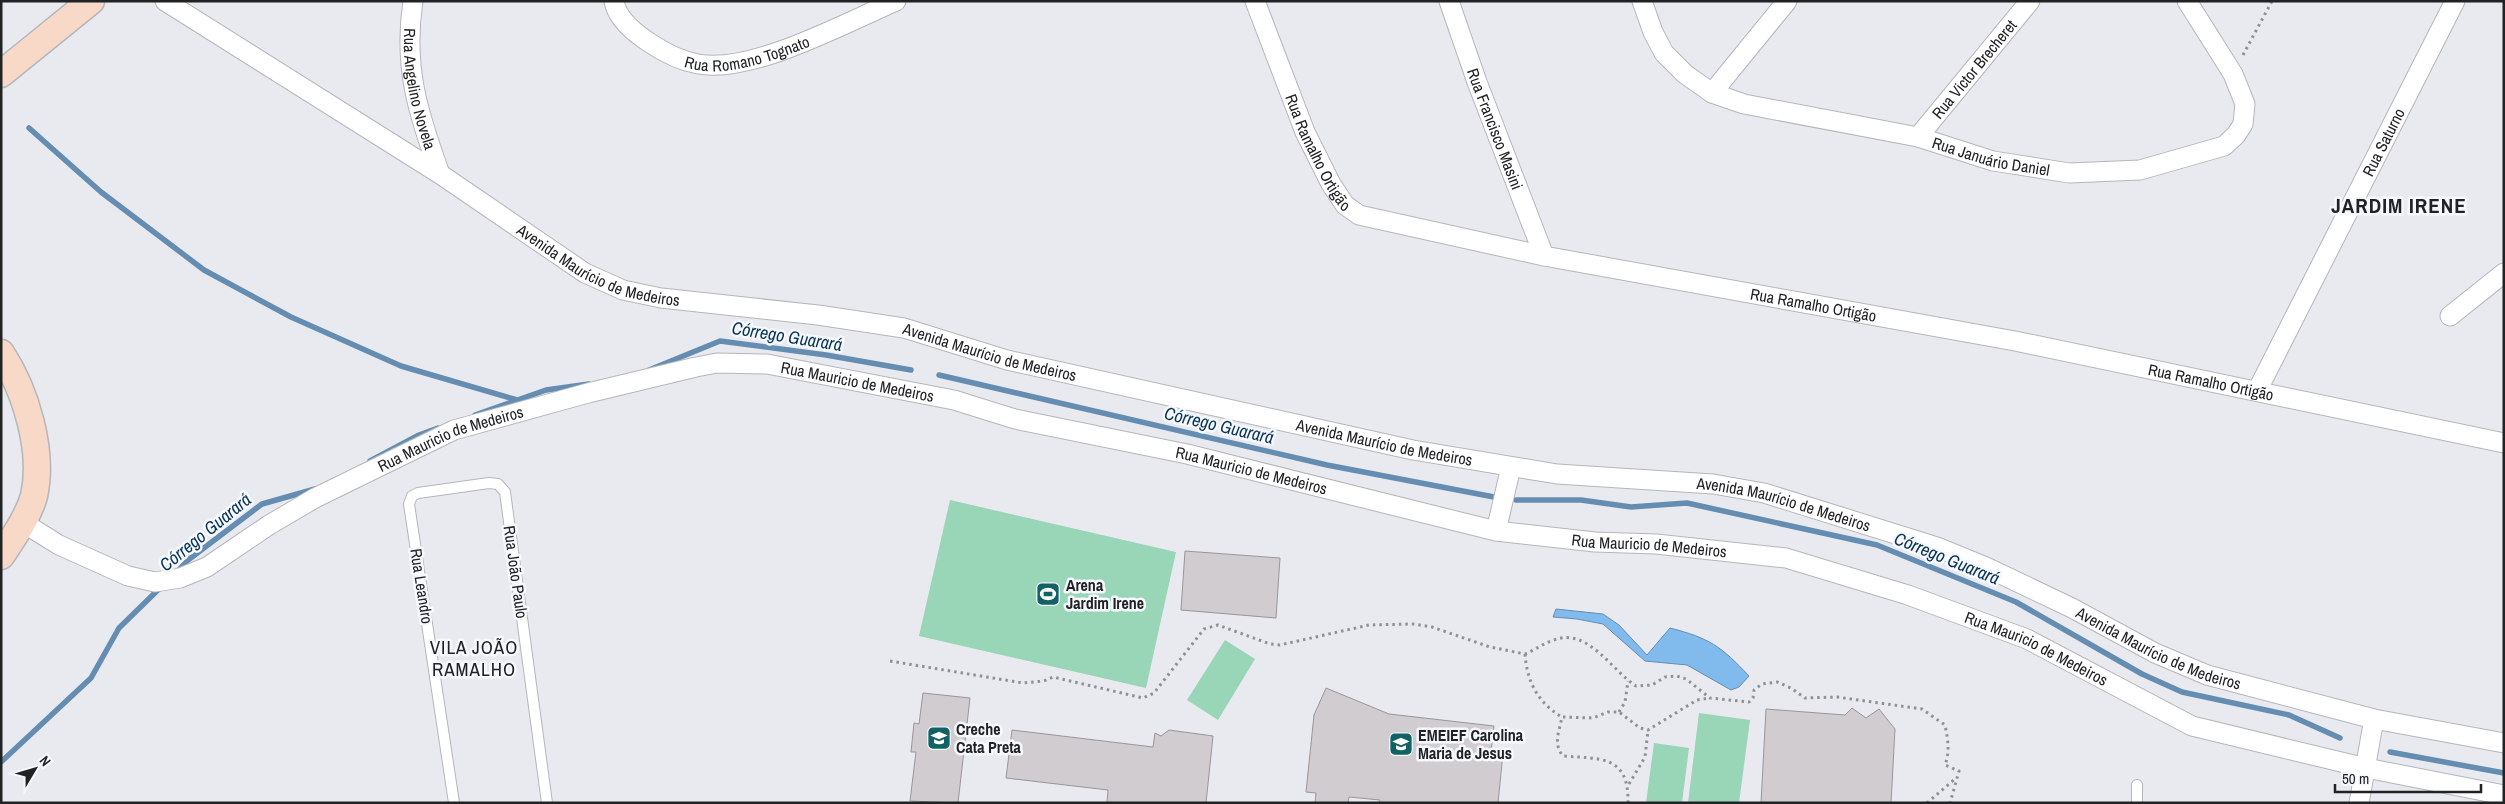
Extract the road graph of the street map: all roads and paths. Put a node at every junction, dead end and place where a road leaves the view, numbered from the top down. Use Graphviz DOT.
graph roads {
  1 [pos="91,1"];
  2 [pos="165,1"];
  3 [pos="414,1"];
  4 [pos="614,1"];
  5 [pos="896,1"];
  6 [pos="1255,1"];
  7 [pos="1449,1"];
  8 [pos="1642,1"];
  9 [pos="1787,1"];
  10 [pos="2030,1"];
  11 [pos="2187,1"];
  12 [pos="2272,1"];
  13 [pos="2455,1"];
  14 [pos="1,74"];
  15 [pos="2233,74"];
  16 [pos="1712,93"];
  17 [pos="1918,137"];
  18 [pos="440,174"];
  19 [pos="1544,256"];
  20 [pos="2504,273"];
  21 [pos="2450,316"];
  22 [pos="1,353"];
  23 [pos="2257,391"];
  24 [pos="2504,443"];
  25 [pos="1511,467"];
  26 [pos="418,492"];
  27 [pos="22,522"];
  28 [pos="1496,531"];
  29 [pos="1,556"];
  30 [pos="1526,654"];
  31 [pos="890,661"];
  32 [pos="1628,681"];
  33 [pos="1710,698"];
  34 [pos="1619,712"];
  35 [pos="1562,717"];
  36 [pos="2374,719"];
  37 [pos="1648,730"];
  38 [pos="2504,743"];
  39 [pos="2366,768"];
  40 [pos="1956,778"];
  41 [pos="1629,784"];
  42 [pos="2137,785"];
  43 [pos="2504,795"];
  44 [pos="454,803"];
  45 [pos="547,803"];
  46 [pos="1628,803"];
  47 [pos="1927,803"];
  48 [pos="1950,803"];
  49 [pos="2137,803"];
  50 [pos="2359,803"];
  1 -- 14 [label="street"];
  2 -- 18 [label="street, Avenida Maurício de Medeiros"];
  3 -- 18 [label="street, Rua Angelino Novela"];
  4 -- 5 [label="street, Rua Romano Tognato"];
  6 -- 19 [label="street, Rua Ramalho Ortigão"];
  7 -- 19 [label="street, Rua Francisco Masini"];
  8 -- 16 [label="street, Rua Januário Daniel"];
  9 -- 16 [label="street"];
  10 -- 17 [label="street, Rua Victor Brecheret"];
  11 -- 15 [label="street, Rua Januário Daniel"];
  12 -- 15 [label="path"];
  13 -- 23 [label="street, Rua Saturno"];
  15 -- 17 [label="street, Rua Januário Daniel"];
  16 -- 17 [label="street, Rua Januário Daniel"];
  18 -- 25 [label="street, Avenida Maurício de Medeiros"];
  19 -- 23 [label="street, Rua Ramalho Ortigão"];
  20 -- 21 [label="street"];
  22 -- 27 [label="street"];
  23 -- 24 [label="street, Rua Ramalho Ortigão"];
  25 -- 28 [label="street"];
  25 -- 36 [label="street, Avenida Maurício de Medeiros"];
  26 -- 44 [label="lane, Rua Leandro"];
  26 -- 45 [label="lane, Rua João Paulo"];
  27 -- 28 [label="street, Rua Mauricio de Medeiros"];
  27 -- 29 [label="street"];
  28 -- 39 [label="street, Rua Mauricio de Medeiros"];
  30 -- 31 [label="path"];
  30 -- 32 [label="path"];
  30 -- 35 [label="path"];
  32 -- 33 [label="path"];
  32 -- 34 [label="path"];
  33 -- 37 [label="path"];
  33 -- 40 [label="path"];
  34 -- 35 [label="path"];
  34 -- 37 [label="path"];
  35 -- 41 [label="path"];
  36 -- 38 [label="street, Avenida Maurício de Medeiros"];
  36 -- 39 [label="street"];
  37 -- 41 [label="path"];
  39 -- 43 [label="street, Rua Mauricio de Medeiros"];
  39 -- 50 [label="street"];
  40 -- 47 [label="path"];
  40 -- 48 [label="path"];
  41 -- 46 [label="path"];
  42 -- 49 [label="lane"];
}
